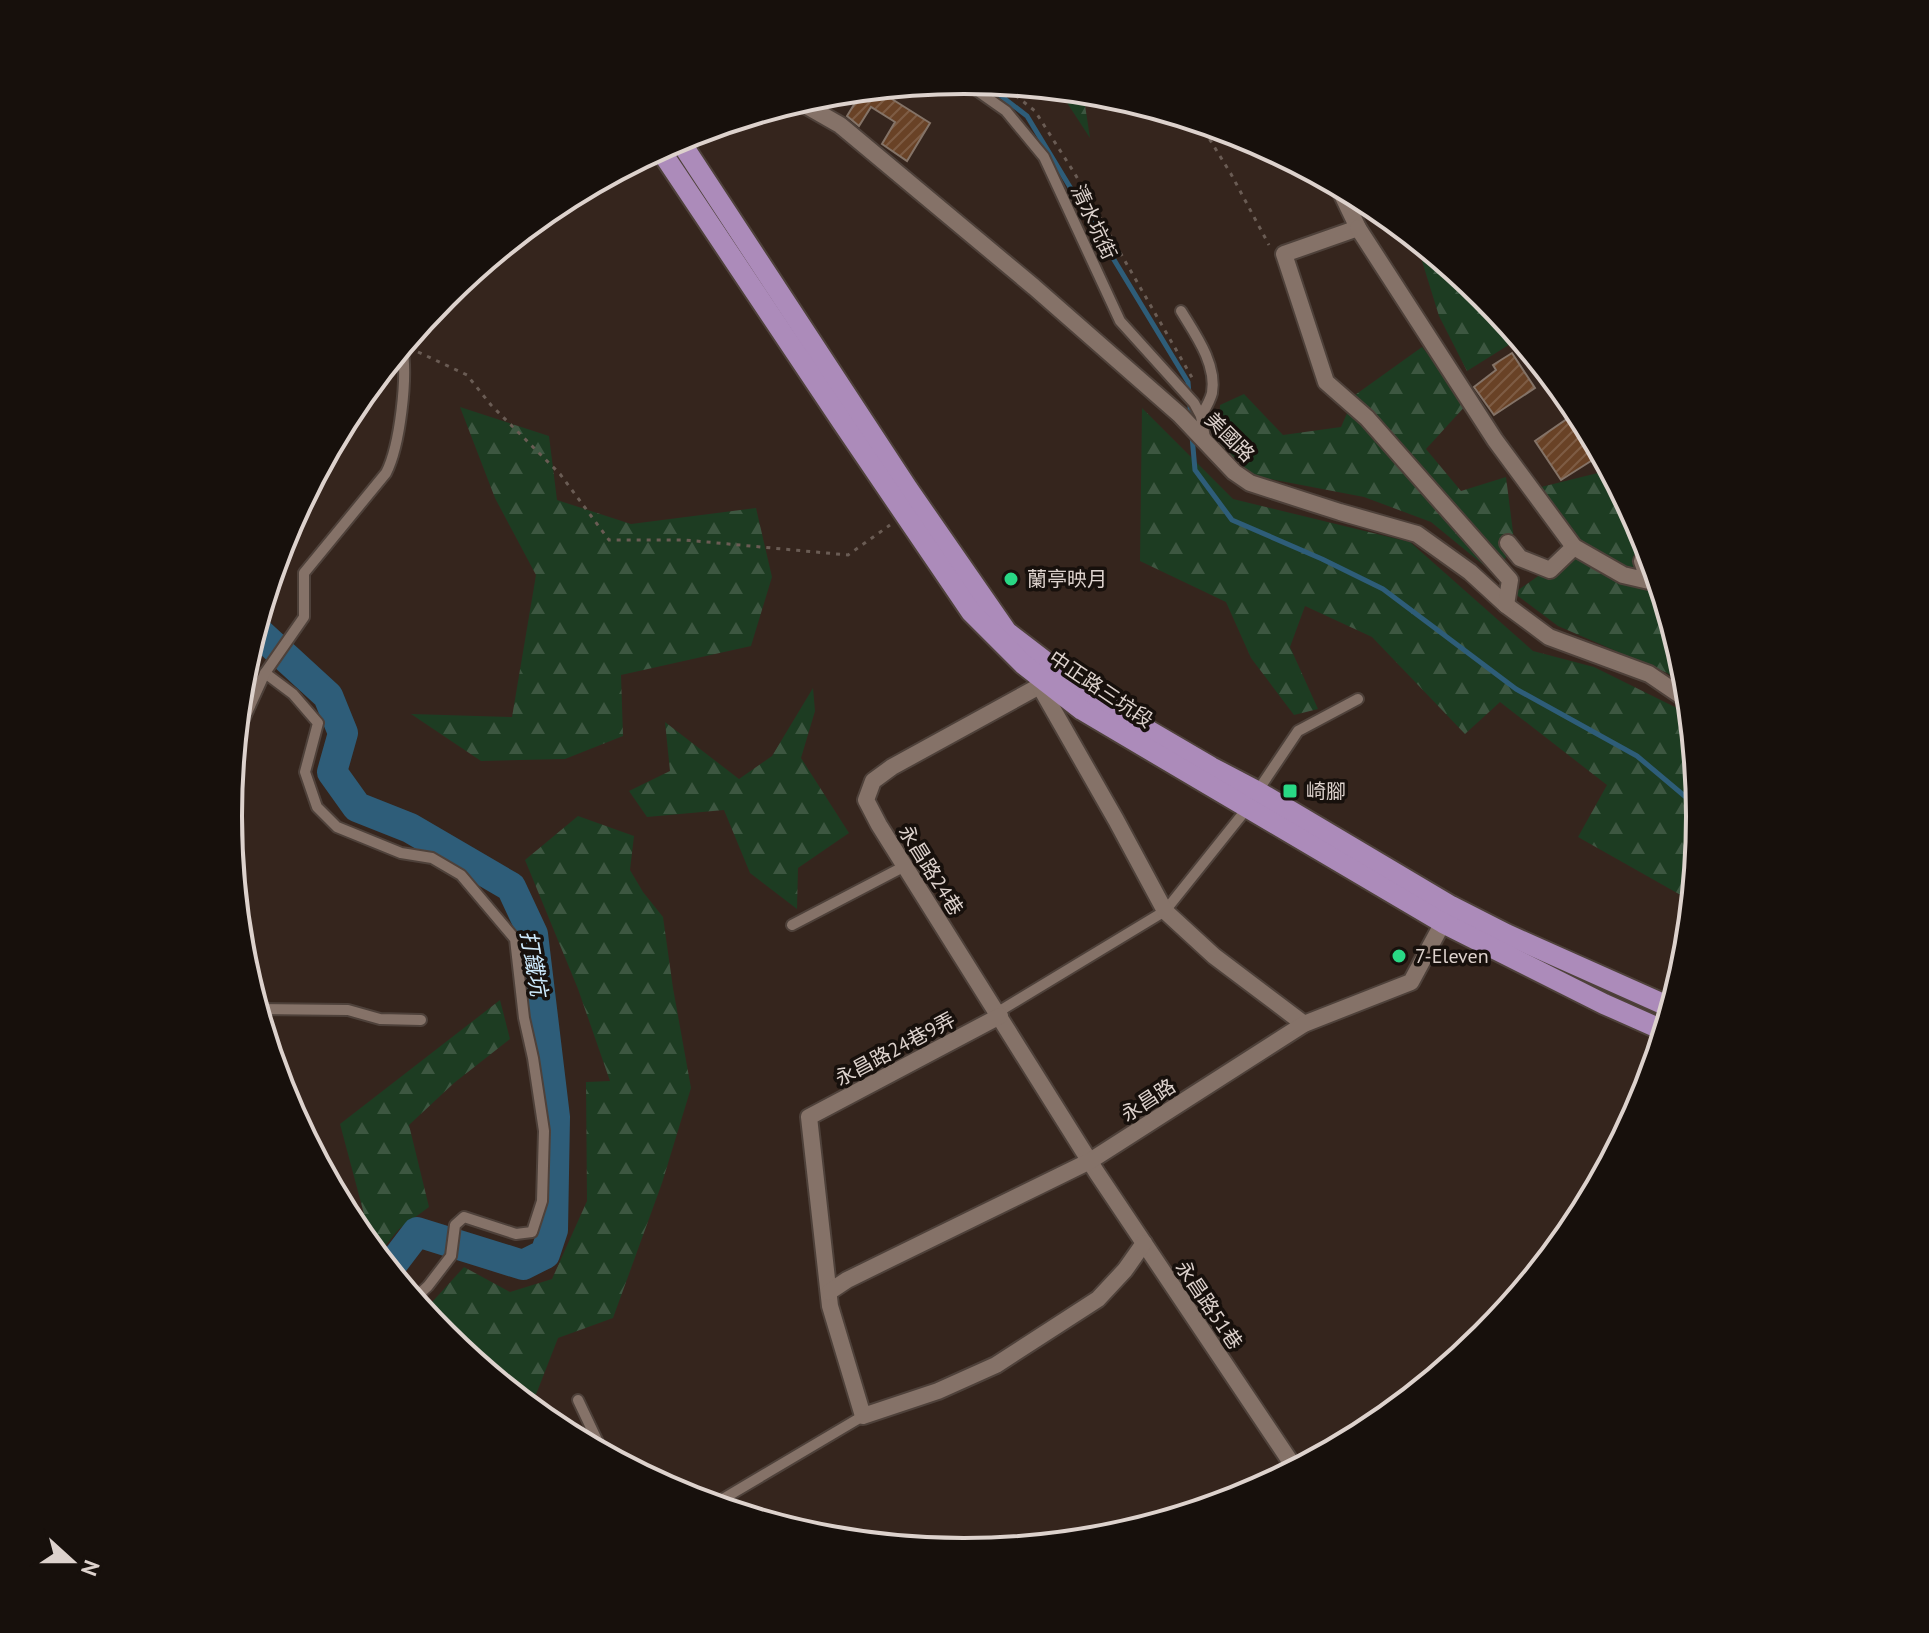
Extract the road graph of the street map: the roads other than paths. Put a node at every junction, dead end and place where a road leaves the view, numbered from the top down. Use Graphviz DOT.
graph roads {
  1 [pos="983,95"];
  2 [pos="814,110"];
  3 [pos="686,150"];
  4 [pos="666,159"];
  5 [pos="1346,204"];
  6 [pos="1358,228"];
  7 [pos="1181,311"];
  8 [pos="405,360"];
  9 [pos="1201,430"];
  10 [pos="1508,543"];
  11 [pos="1574,547"];
  12 [pos="1648,581"];
  13 [pos="1506,605"];
  14 [pos="265,673"];
  15 [pos="1048,680"];
  16 [pos="1676,692"];
  17 [pos="1358,699"];
  18 [pos="251,703"];
  19 [pos="1252,800"];
  20 [pos="905,866"];
  21 [pos="1165,911"];
  22 [pos="1447,915"];
  23 [pos="792,925"];
  24 [pos="1662,1003"];
  25 [pos="269,1009"];
  26 [pos="999,1014"];
  27 [pos="421,1020"];
  28 [pos="1304,1024"];
  29 [pos="1655,1027"];
  30 [pos="1090,1161"];
  31 [pos="1144,1243"];
  32 [pos="829,1292"];
  33 [pos="421,1293"];
  34 [pos="578,1400"];
  35 [pos="863,1416"];
  36 [pos="596,1437"];
  37 [pos="1290,1461"];
  38 [pos="724,1498"];
  1 -- 9 [label="lane, 清水坑街"];
  2 -- 9 [label="street, 美國路"];
  3 -- 15 [label="main road, 中正路三坑段"];
  4 -- 15 [label="main road, 中正路三坑段"];
  5 -- 6 [label="street"];
  6 -- 11 [label="street"];
  6 -- 13 [label="street"];
  7 -- 9 [label="lane"];
  8 -- 14 [label="lane"];
  9 -- 13 [label="street, 美國路"];
  10 -- 11 [label="street"];
  11 -- 12 [label="street"];
  13 -- 16 [label="street, 美國路"];
  14 -- 18 [label="lane"];
  14 -- 33 [label="lane"];
  15 -- 19 [label="main road, 中正路三坑段"];
  15 -- 20 [label="street, 永昌路24巷"];
  15 -- 21 [label="street"];
  17 -- 19 [label="lane"];
  19 -- 21 [label="lane"];
  19 -- 22 [label="main road, 中正路三坑段"];
  20 -- 23 [label="lane"];
  20 -- 26 [label="street, 永昌路24巷"];
  21 -- 26 [label="lane"];
  21 -- 28 [label="street"];
  22 -- 24 [label="main road, 中正路三坑段"];
  22 -- 28 [label="street, 永昌路"];
  22 -- 29 [label="main road, 中正路三坑段"];
  25 -- 27 [label="lane"];
  26 -- 30 [label="street, 永昌路24巷"];
  26 -- 32 [label="street, 永昌路24巷9弄"];
  28 -- 30 [label="street, 永昌路"];
  30 -- 31 [label="street, 永昌路51巷"];
  30 -- 32 [label="street, 永昌路"];
  31 -- 35 [label="street"];
  31 -- 37 [label="street, 永昌路51巷"];
  32 -- 35 [label="street"];
  34 -- 36 [label="lane"];
  35 -- 38 [label="lane"];
}
